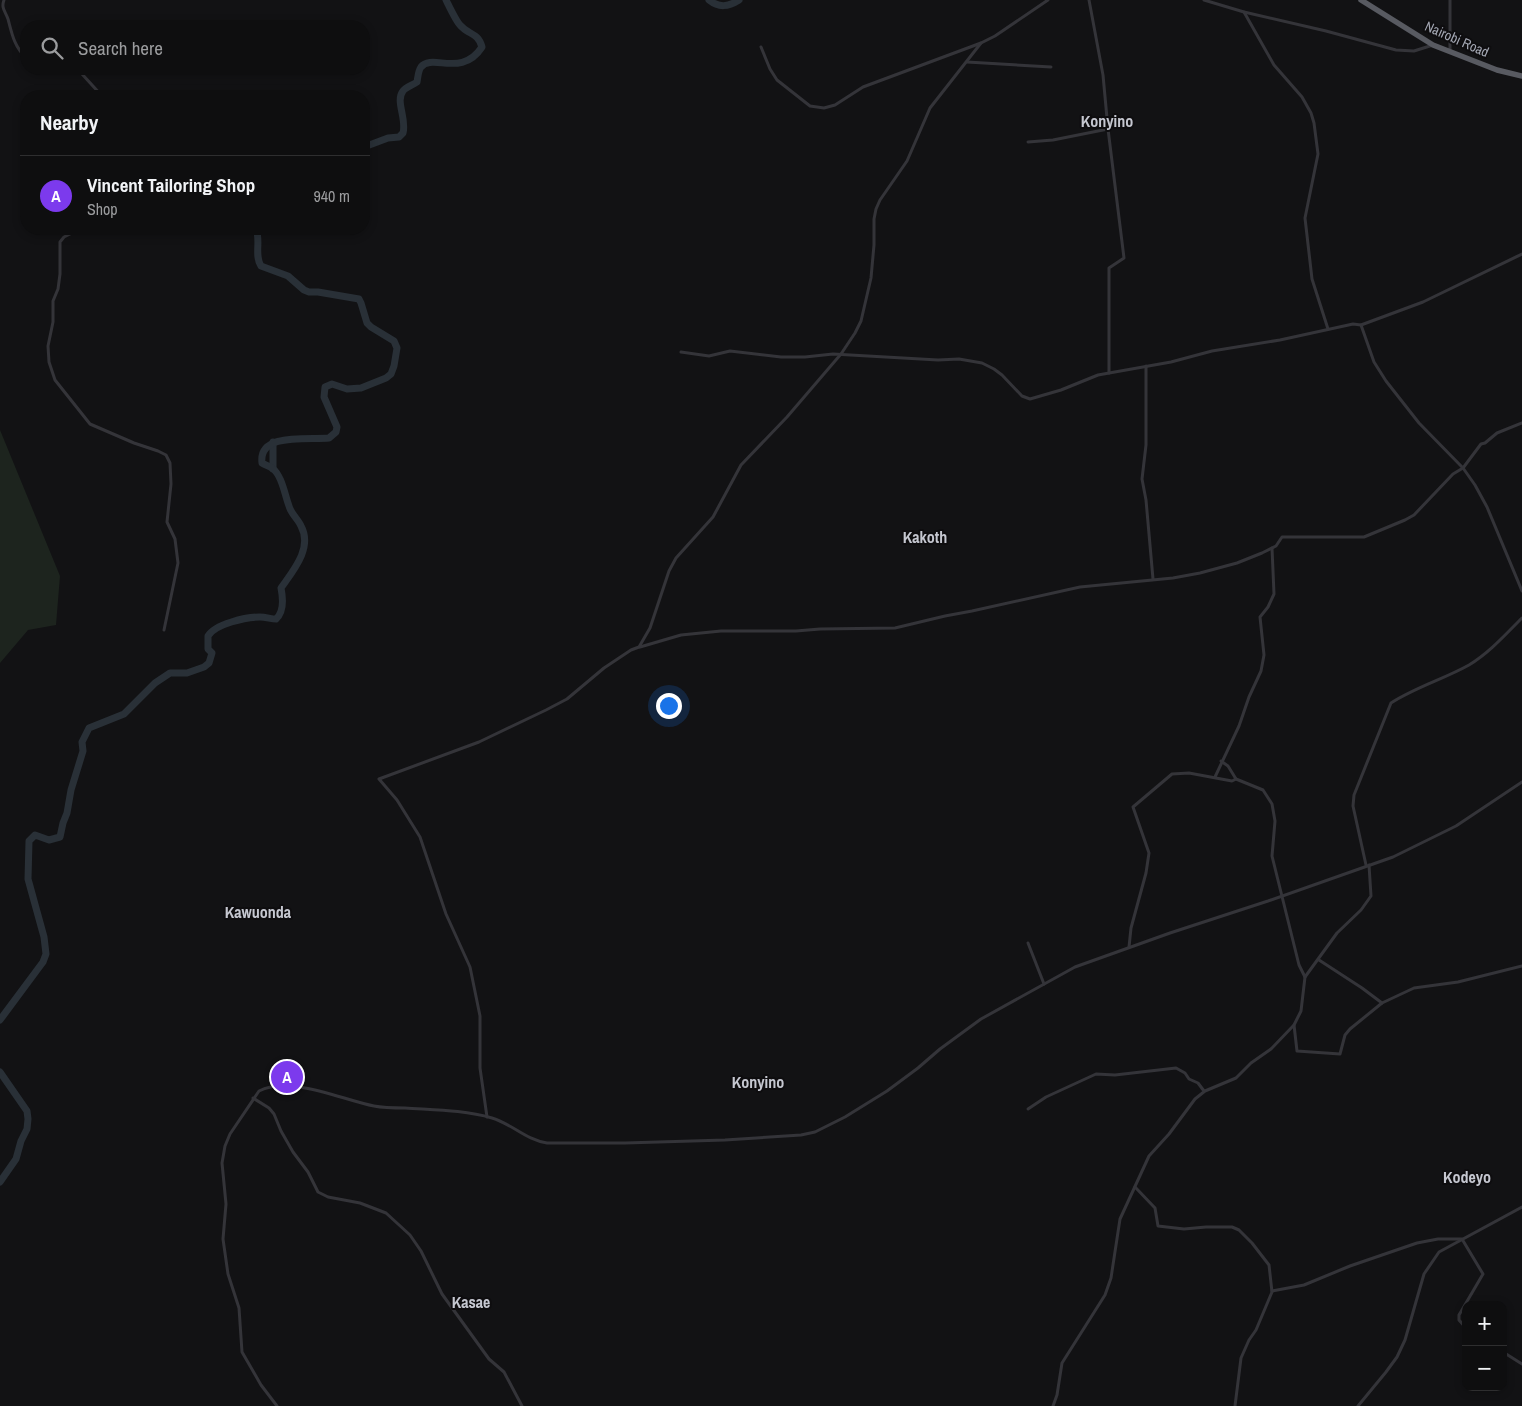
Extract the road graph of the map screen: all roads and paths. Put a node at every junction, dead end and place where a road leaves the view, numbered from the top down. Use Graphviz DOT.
graph roads {
  1 [pos="4,0"];
  2 [pos="1048,0"];
  3 [pos="1089,0"];
  4 [pos="1204,0"];
  5 [pos="1361,0"];
  6 [pos="1450,0"];
  7 [pos="1244,12"];
  8 [pos="981,43"];
  9 [pos="1433,45"];
  10 [pos="762,47"];
  11 [pos="20,50"];
  12 [pos="1450,52"];
  13 [pos="966,62"];
  14 [pos="1051,67"];
  15 [pos="83,75"];
  16 [pos="1522,76"];
  17 [pos="97,90"];
  18 [pos="1108,129"];
  19 [pos="1028,142"];
  20 [pos="68,235"];
  21 [pos="1522,254"];
  22 [pos="1361,325"];
  23 [pos="1328,329"];
  24 [pos="681,352"];
  25 [pos="841,354"];
  26 [pos="1146,366"];
  27 [pos="1109,374"];
  28 [pos="1522,423"];
  29 [pos="1463,468"];
  30 [pos="1272,548"];
  31 [pos="1153,579"];
  32 [pos="1522,591"];
  33 [pos="1522,618"];
  34 [pos="164,630"];
  35 [pos="639,647"];
  36 [pos="1221,761"];
  37 [pos="1215,777"];
  38 [pos="1236,779"];
  39 [pos="1522,782"];
  40 [pos="1368,865"];
  41 [pos="1281,896"];
  42 [pos="1028,943"];
  43 [pos="1129,947"];
  44 [pos="1318,960"];
  45 [pos="1522,966"];
  46 [pos="1305,977"];
  47 [pos="1044,984"];
  48 [pos="1382,1003"];
  49 [pos="1294,1026"];
  50 [pos="1205,1091"];
  51 [pos="253,1098"];
  52 [pos="1028,1109"];
  53 [pos="487,1117"];
  54 [pos="1135,1188"];
  55 [pos="1522,1207"];
  56 [pos="1462,1239"];
  57 [pos="1272,1292"];
  58 [pos="1468,1301"];
  59 [pos="1462,1311"];
  60 [pos="1462,1323"];
  61 [pos="1507,1355"];
  62 [pos="1522,1364"];
  63 [pos="278,1406"];
  64 [pos="522,1406"];
  65 [pos="1053,1406"];
  66 [pos="1235,1406"];
  67 [pos="1358,1406"];
  1 -- 11 [label="street"];
  2 -- 8 [label="street"];
  3 -- 18 [label="street"];
  4 -- 7 [label="street"];
  5 -- 9 [label="highway, Nairobi Road"];
  6 -- 12 [label="street"];
  7 -- 9 [label="street"];
  7 -- 23 [label="street"];
  8 -- 10 [label="street"];
  8 -- 13 [label="street"];
  9 -- 12 [label="highway, Nairobi Road"];
  12 -- 16 [label="highway, Nairobi Road"];
  13 -- 14 [label="street"];
  13 -- 25 [label="street"];
  15 -- 17 [label="street"];
  18 -- 19 [label="street"];
  18 -- 27 [label="street"];
  20 -- 34 [label="street"];
  21 -- 22 [label="street"];
  22 -- 23 [label="street"];
  22 -- 29 [label="street"];
  23 -- 26 [label="street"];
  24 -- 25 [label="street"];
  25 -- 27 [label="street"];
  25 -- 35 [label="street"];
  26 -- 27 [label="street"];
  26 -- 31 [label="street"];
  28 -- 29 [label="street"];
  29 -- 30 [label="street"];
  29 -- 32 [label="street"];
  30 -- 31 [label="street"];
  30 -- 36 [label="street"];
  31 -- 35 [label="street"];
  33 -- 40 [label="street"];
  35 -- 53 [label="street"];
  36 -- 37 [label="street"];
  36 -- 38 [label="street"];
  37 -- 38 [label="street"];
  37 -- 43 [label="street"];
  38 -- 41 [label="street"];
  39 -- 40 [label="street"];
  40 -- 41 [label="street"];
  40 -- 44 [label="street"];
  41 -- 43 [label="street"];
  41 -- 46 [label="street"];
  42 -- 47 [label="street"];
  43 -- 47 [label="street"];
  44 -- 46 [label="street"];
  44 -- 48 [label="street"];
  45 -- 48 [label="street"];
  46 -- 49 [label="street"];
  47 -- 53 [label="street"];
  48 -- 49 [label="street"];
  49 -- 50 [label="street"];
  50 -- 52 [label="street"];
  50 -- 54 [label="street"];
  51 -- 53 [label="street"];
  51 -- 63 [label="street"];
  51 -- 64 [label="street"];
  54 -- 57 [label="street"];
  54 -- 65 [label="street"];
  55 -- 56 [label="street"];
  56 -- 57 [label="street"];
  56 -- 58 [label="street"];
  56 -- 67 [label="street"];
  57 -- 66 [label="street"];
  59 -- 60 [label="street"];
  61 -- 62 [label="street"];
}
